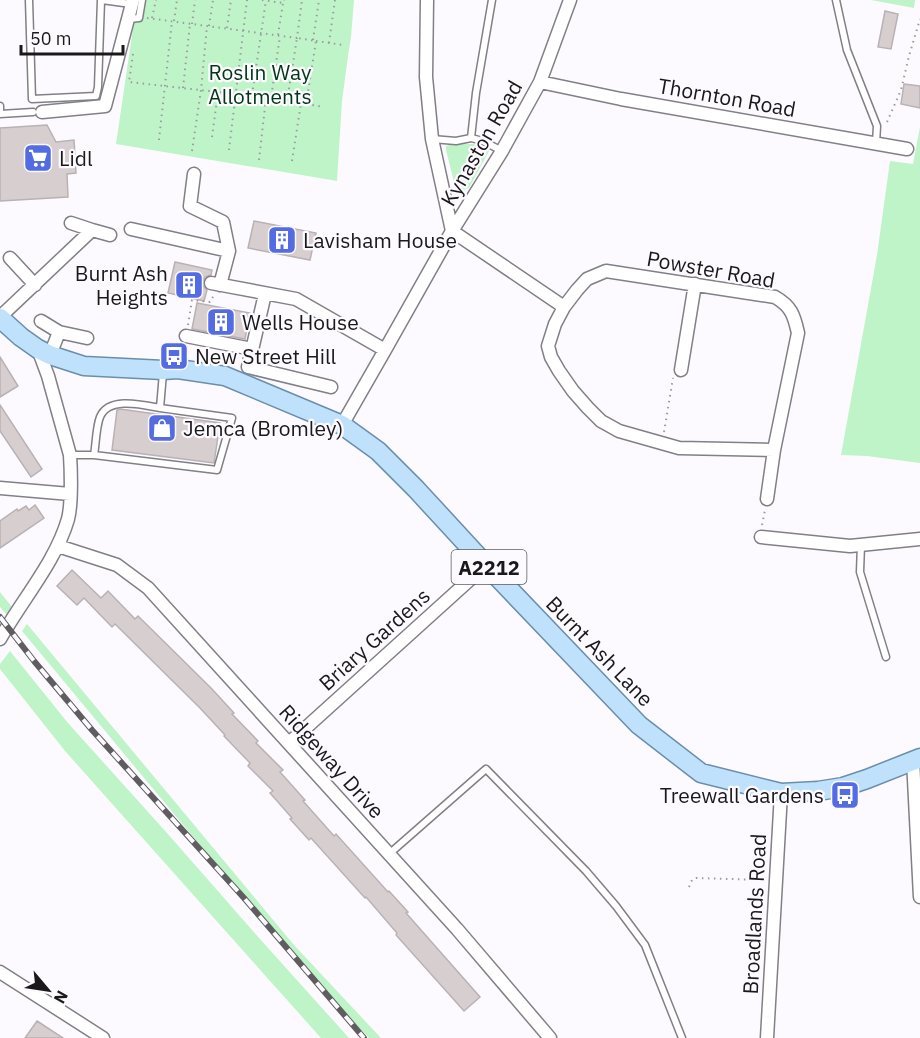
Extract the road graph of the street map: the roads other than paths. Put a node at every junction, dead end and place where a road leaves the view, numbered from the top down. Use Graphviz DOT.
graph roads {
  1 [pos="29,0"];
  2 [pos="101,0"];
  3 [pos="427,0"];
  4 [pos="492,0"];
  5 [pos="570,0"];
  6 [pos="836,0"];
  7 [pos="136,1"];
  8 [pos="540,82"];
  9 [pos="32,99"];
  10 [pos="0,106"];
  11 [pos="37,112"];
  12 [pos="471,138"];
  13 [pos="432,139"];
  14 [pos="876,143"];
  15 [pos="907,149"];
  16 [pos="502,151"];
  17 [pos="194,174"];
  18 [pos="71,223"];
  19 [pos="131,229"];
  20 [pos="92,230"];
  21 [pos="452,231"];
  22 [pos="110,235"];
  23 [pos="229,251"];
  24 [pos="10,258"];
  25 [pos="695,284"];
  26 [pos="34,285"];
  27 [pos="265,294"];
  28 [pos="564,307"];
  29 [pos="0,317"];
  30 [pos="41,321"];
  31 [pos="59,332"];
  32 [pos="186,336"];
  33 [pos="87,338"];
  34 [pos="252,349"];
  35 [pos="385,350"];
  36 [pos="44,352"];
  37 [pos="163,370"];
  38 [pos="681,370"];
  39 [pos="331,387"];
  40 [pos="160,408"];
  41 [pos="342,425"];
  42 [pos="774,450"];
  43 [pos="70,454"];
  44 [pos="94,455"];
  45 [pos="0,488"];
  46 [pos="70,495"];
  47 [pos="767,499"];
  48 [pos="761,537"];
  49 [pos="920,539"];
  50 [pos="861,545"];
  51 [pos="58,546"];
  52 [pos="486,565"];
  53 [pos="0,639"];
  54 [pos="886,657"];
  55 [pos="289,743"];
  56 [pos="916,759"];
  57 [pos="781,793"];
  58 [pos="389,854"];
  59 [pos="920,897"];
  60 [pos="0,972"];
  61 [pos="103,1038"];
  62 [pos="550,1038"];
  63 [pos="682,1038"];
  64 [pos="767,1038"];
  1 -- 9 [label="lane"];
  2 -- 7 [label="lane"];
  2 -- 9 [label="lane"];
  3 -- 13 [label="street"];
  4 -- 12 [label="lane"];
  5 -- 8 [label="street, Kynaston Road"];
  6 -- 14 [label="lane"];
  7 -- 11 [label="street"];
  8 -- 14 [label="street, Thornton Road"];
  8 -- 16 [label="street, Kynaston Road"];
  9 -- 11 [label="lane"];
  10 -- 11 [label="lane"];
  12 -- 13 [label="lane"];
  12 -- 16 [label="lane"];
  13 -- 21 [label="street"];
  14 -- 15 [label="street, Thornton Road"];
  16 -- 21 [label="street, Kynaston Road"];
  17 -- 23 [label="street"];
  18 -- 20 [label="street"];
  19 -- 23 [label="street"];
  20 -- 22 [label="street"];
  20 -- 26 [label="street"];
  21 -- 28 [label="street"];
  21 -- 35 [label="street, Kynaston Road"];
  23 -- 27 [label="street"];
  24 -- 26 [label="street"];
  25 -- 28 [label="street, Powster Road"];
  25 -- 38 [label="street"];
  25 -- 42 [label="street, Powster Road"];
  26 -- 29 [label="street"];
  27 -- 34 [label="street"];
  27 -- 35 [label="street"];
  28 -- 42 [label="street, Powster Road"];
  29 -- 36 [label="main road, Burnt Ash Lane / A2212"];
  30 -- 31 [label="street"];
  31 -- 33 [label="street"];
  31 -- 36 [label="street"];
  32 -- 34 [label="street"];
  34 -- 39 [label="street"];
  35 -- 41 [label="street, Kynaston Road"];
  36 -- 37 [label="main road, Burnt Ash Lane / A2212"];
  36 -- 43 [label="street"];
  37 -- 40 [label="lane"];
  37 -- 41 [label="main road, Burnt Ash Lane / A2212"];
  40 -- 44 [label="lane"];
  40 -- 44 [label="lane"];
  41 -- 52 [label="main road, Burnt Ash Lane / A2212"];
  42 -- 47 [label="street, Powster Road"];
  43 -- 44 [label="lane"];
  43 -- 46 [label="street"];
  45 -- 46 [label="street"];
  46 -- 51 [label="street"];
  48 -- 50 [label="street"];
  49 -- 50 [label="street"];
  50 -- 54 [label="lane"];
  51 -- 53 [label="street"];
  51 -- 55 [label="street, Ridgeway Drive"];
  52 -- 55 [label="street, Briary Gardens"];
  52 -- 57 [label="main road, Burnt Ash Lane / A2212"];
  55 -- 58 [label="street, Ridgeway Drive"];
  56 -- 57 [label="main road, Burnt Ash Lane / A2212"];
  56 -- 59 [label="street"];
  57 -- 64 [label="street, Broadlands Road"];
  58 -- 62 [label="street, Ridgeway Drive"];
  58 -- 63 [label="lane"];
  60 -- 61 [label="street"];
}
